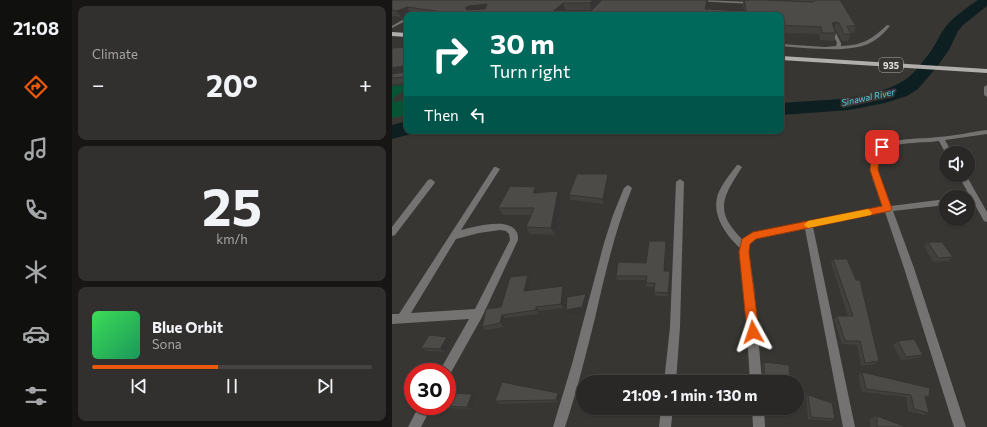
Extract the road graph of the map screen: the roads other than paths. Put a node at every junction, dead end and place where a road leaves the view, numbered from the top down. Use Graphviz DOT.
graph roads {
  1 [pos="693,1"];
  2 [pos="738,1"];
  3 [pos="760,4"];
  4 [pos="738,9"];
  5 [pos="404,21"];
  6 [pos="888,26"];
  7 [pos="392,27"];
  8 [pos="833,30"];
  9 [pos="392,34"];
  10 [pos="404,34"];
  11 [pos="784,46"];
  12 [pos="838,47"];
  13 [pos="784,58"];
  14 [pos="987,71"];
  15 [pos="987,87"];
  16 [pos="987,95"];
  17 [pos="987,132"];
  18 [pos="941,139"];
  19 [pos="945,146"];
  20 [pos="739,167"];
  21 [pos="496,169"];
  22 [pos="430,182"];
  23 [pos="680,182"];
  24 [pos="966,182"];
  25 [pos="628,188"];
  26 [pos="977,200"];
  27 [pos="939,203"];
  28 [pos="887,209"];
  29 [pos="987,219"];
  30 [pos="808,225"];
  31 [pos="392,233"];
  32 [pos="452,236"];
  33 [pos="744,246"];
  34 [pos="478,314"];
  35 [pos="403,317"];
  36 [pos="392,319"];
  37 [pos="450,363"];
  38 [pos="671,375"];
  39 [pos="755,375"];
  40 [pos="421,415"];
  41 [pos="666,415"];
  42 [pos="758,415"];
  43 [pos="414,427"];
  44 [pos="559,427"];
  45 [pos="665,427"];
  46 [pos="759,427"];
  47 [pos="849,427"];
  48 [pos="960,427"];
  1 -- 2 [label="street"];
  2 -- 3 [label="street"];
  2 -- 4 [label="street"];
  5 -- 7 [label="lane"];
  6 -- 12 [label="street"];
  8 -- 12 [label="street"];
  9 -- 10 [label="main road"];
  11 -- 12 [label="street"];
  13 -- 14 [label="main road, 935"];
  15 -- 16 [label="street"];
  17 -- 18 [label="street"];
  18 -- 19 [label="street"];
  18 -- 28 [label="street"];
  20 -- 33 [label="street"];
  21 -- 32 [label="street"];
  22 -- 31 [label="street"];
  23 -- 38 [label="street"];
  24 -- 26 [label="street"];
  25 -- 44 [label="street"];
  26 -- 29 [label="street"];
  27 -- 28 [label="street"];
  28 -- 30 [label="street"];
  28 -- 48 [label="street"];
  30 -- 33 [label="street"];
  30 -- 47 [label="street"];
  32 -- 34 [label="street"];
  32 -- 35 [label="street"];
  33 -- 39 [label="street"];
  34 -- 35 [label="street"];
  34 -- 37 [label="street"];
  35 -- 36 [label="street"];
  40 -- 43 [label="street"];
  41 -- 45 [label="street"];
  42 -- 46 [label="street"];
}
